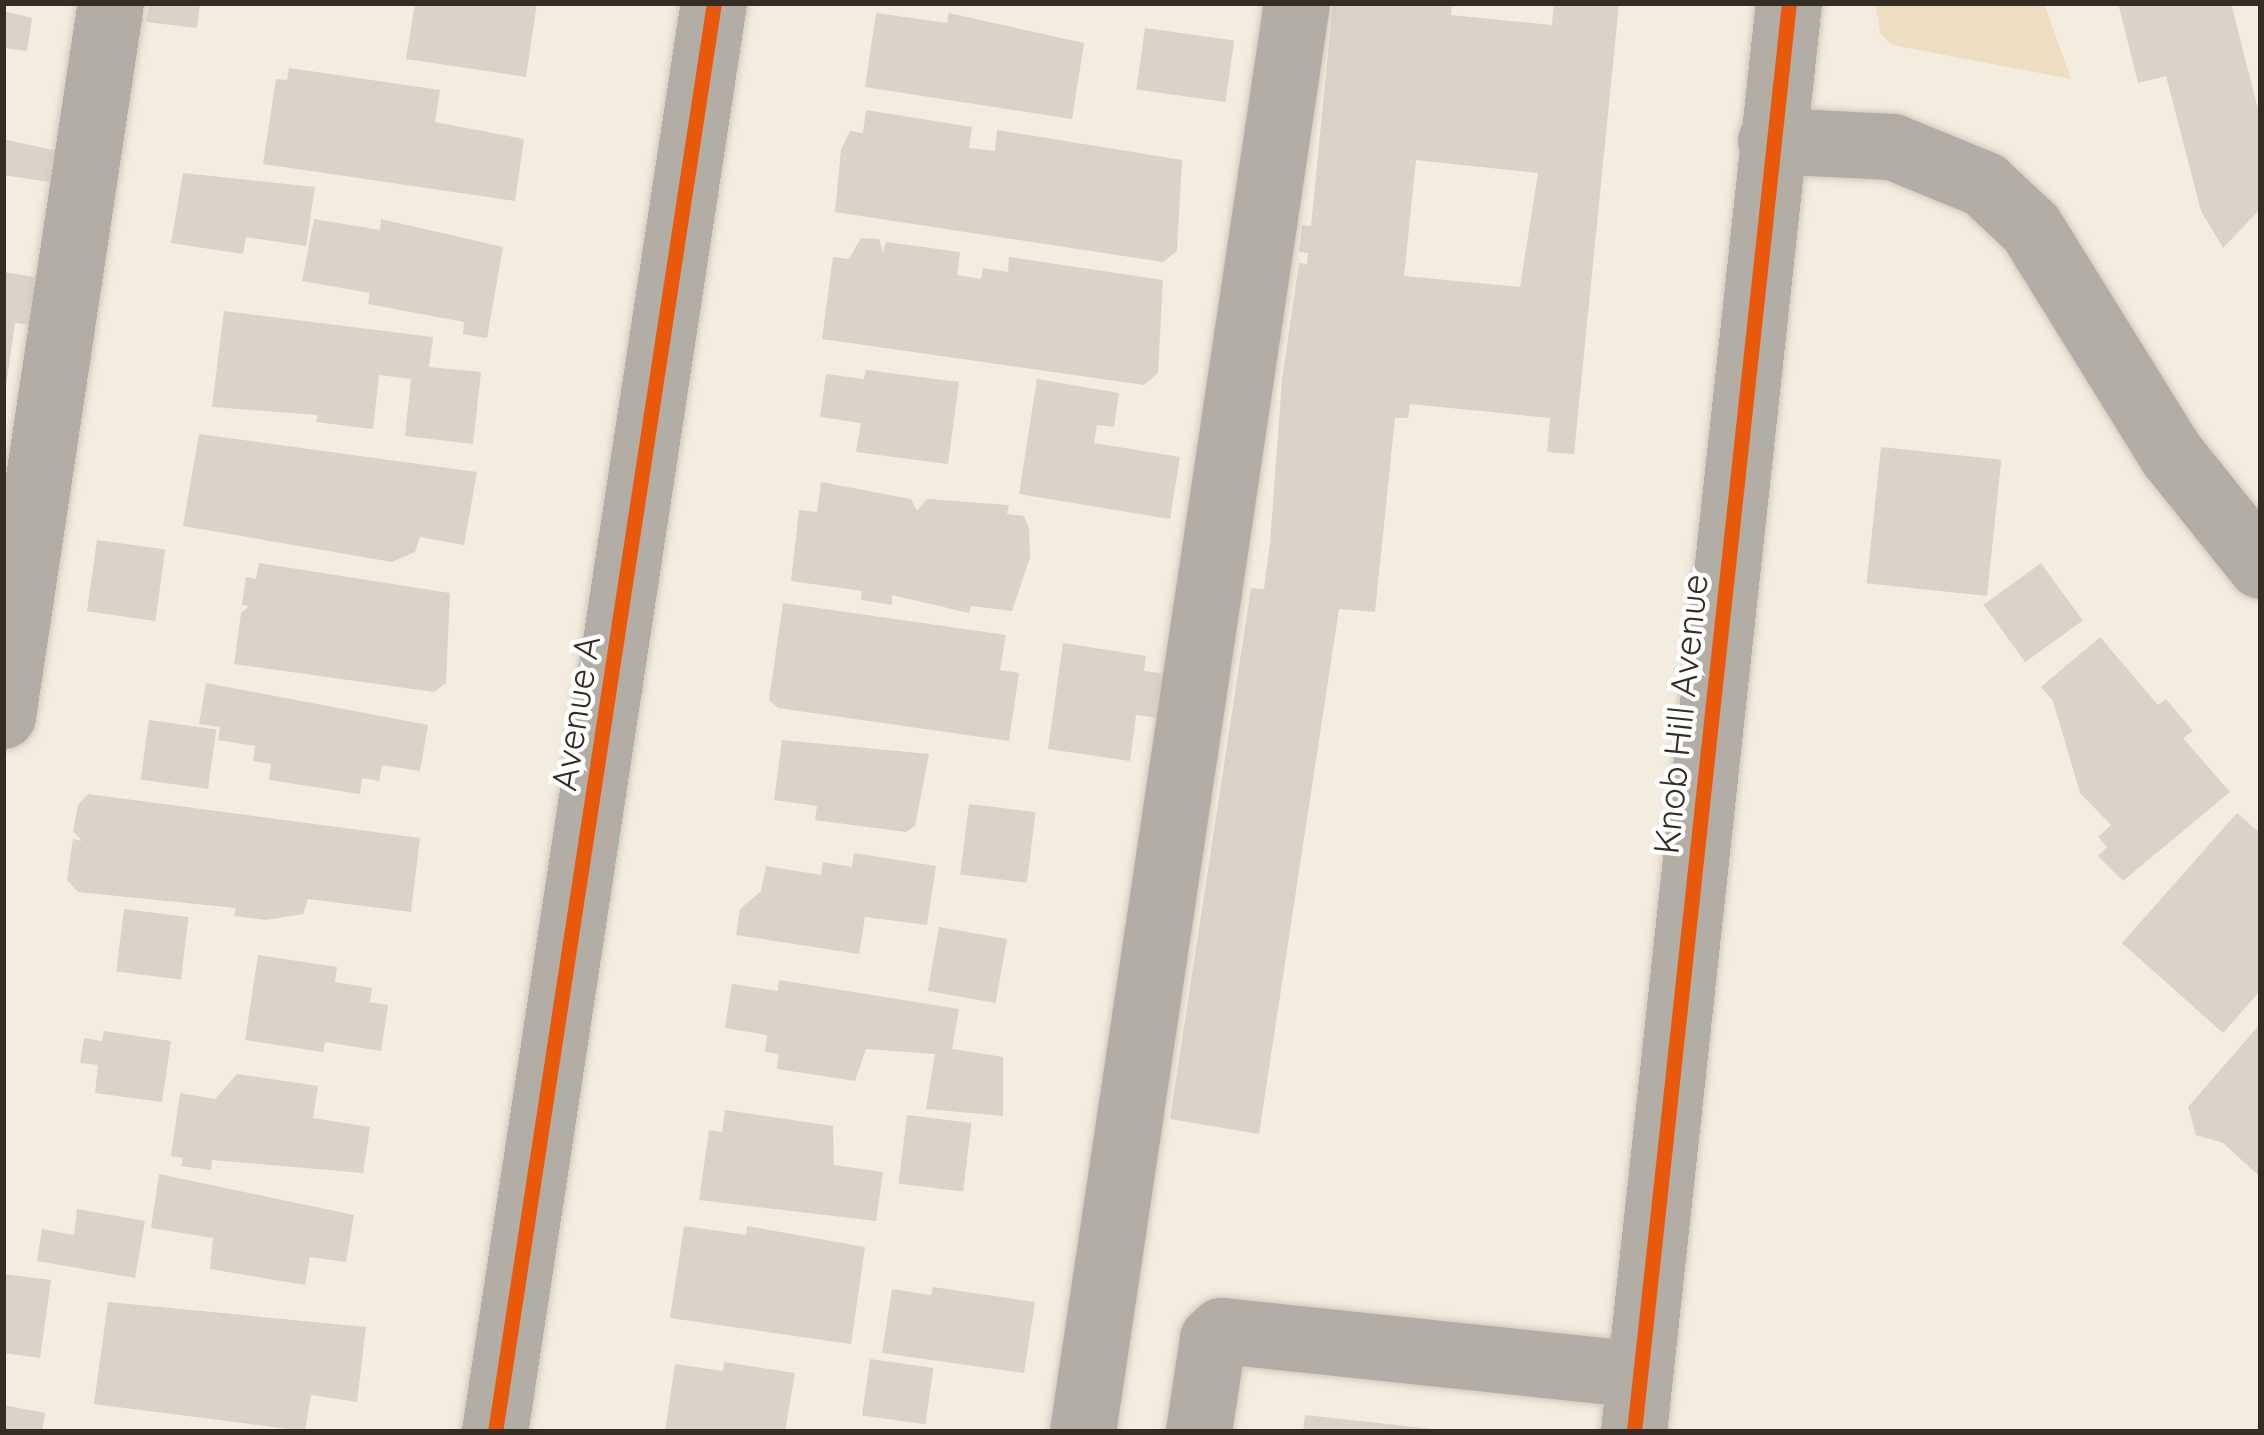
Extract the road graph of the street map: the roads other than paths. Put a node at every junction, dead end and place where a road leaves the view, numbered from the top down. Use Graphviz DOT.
graph roads {
  1 [pos="111,3"];
  2 [pos="714,3"];
  3 [pos="1297,3"];
  4 [pos="1790,3"];
  5 [pos="1771,141"];
  6 [pos="2261,566"];
  7 [pos="3,716"];
  8 [pos="1637,1404"];
  9 [pos="495,1432"];
  10 [pos="1083,1432"];
  11 [pos="1199,1432"];
  1 -- 7 [label="street"];
  2 -- 9 [label="street, Avenue A"];
  3 -- 10 [label="street"];
  4 -- 5 [label="street, Knob Hill Avenue"];
  5 -- 6 [label="street"];
  5 -- 8 [label="street, Knob Hill Avenue"];
  8 -- 11 [label="street"];
}
